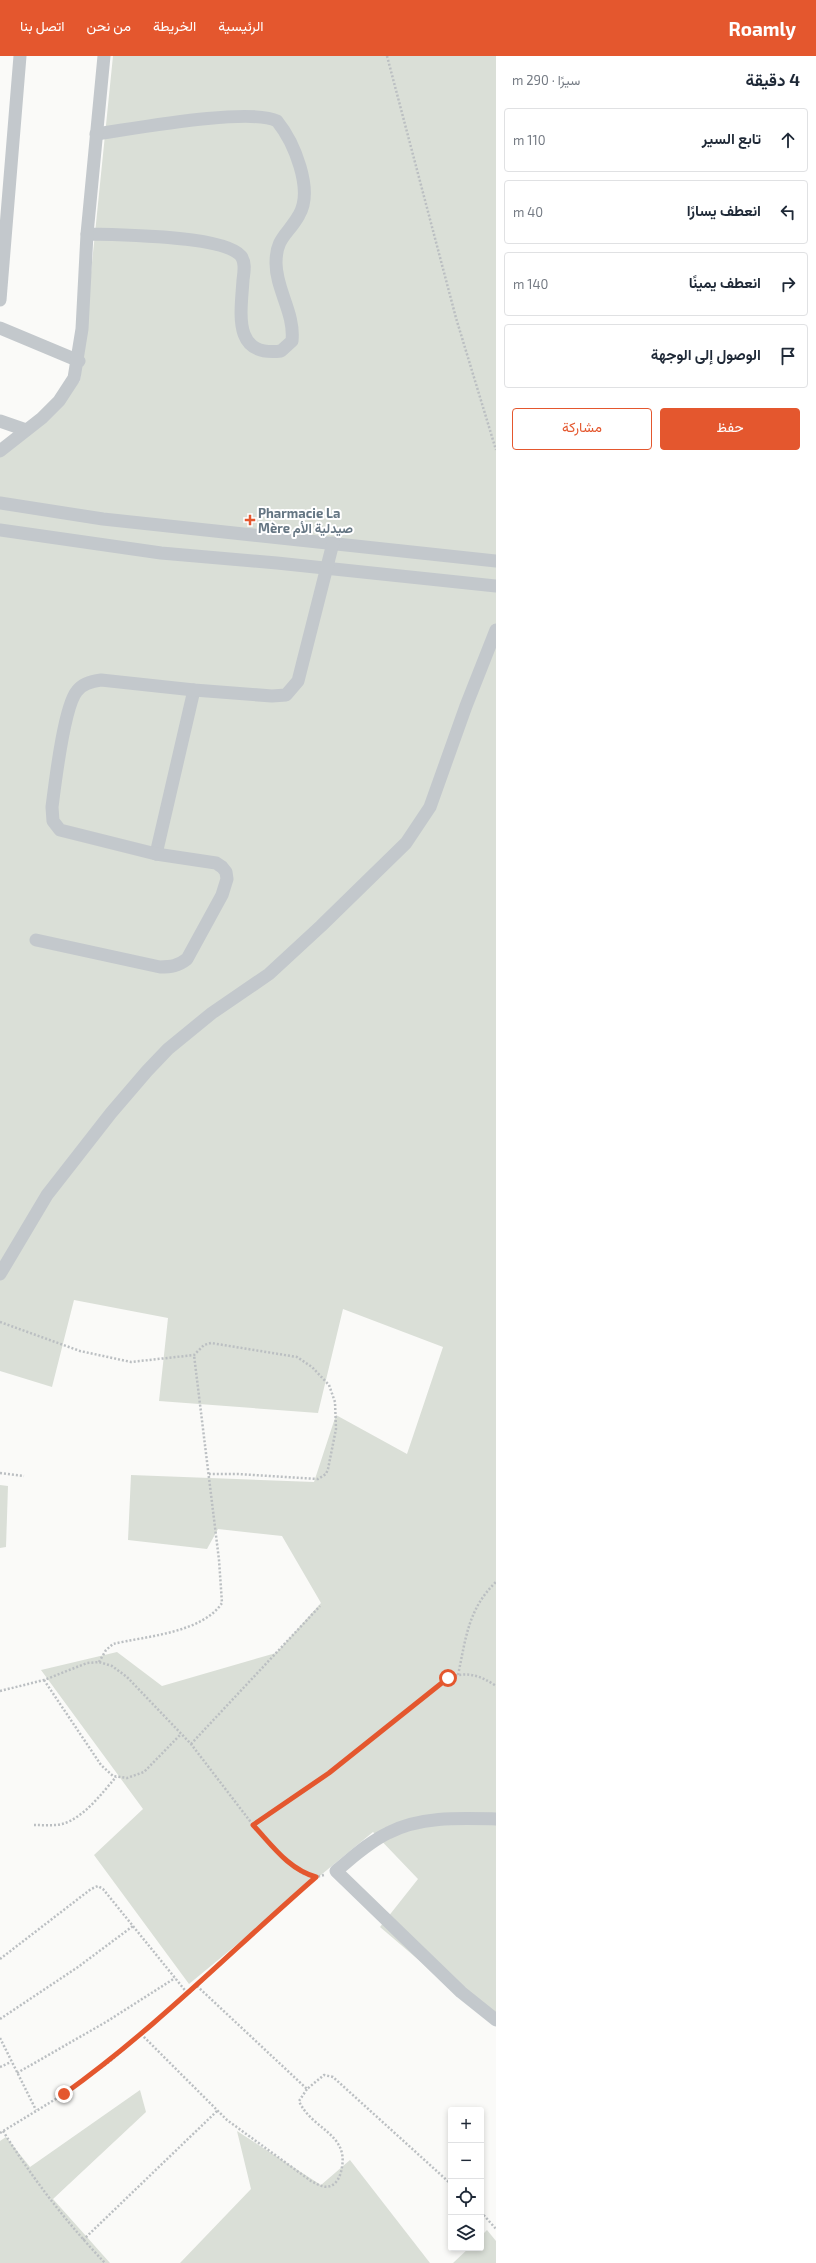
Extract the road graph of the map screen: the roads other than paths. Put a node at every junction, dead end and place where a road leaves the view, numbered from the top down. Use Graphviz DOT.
graph roads {
  1 [pos="20,56"];
  2 [pos="104,56"];
  3 [pos="96,134"];
  4 [pos="87,234"];
  5 [pos="0,300"];
  6 [pos="0,328"];
  7 [pos="79,361"];
  8 [pos="0,421"];
  9 [pos="26,430"];
  10 [pos="0,451"];
  11 [pos="0,503"];
  12 [pos="0,530"];
  13 [pos="333,543"];
  14 [pos="496,561"];
  15 [pos="326,568"];
  16 [pos="496,586"];
  17 [pos="496,630"];
  18 [pos="194,690"];
  19 [pos="156,854"];
  20 [pos="36,940"];
  21 [pos="6,1254"];
  22 [pos="0,1274"];
  23 [pos="496,1819"];
  24 [pos="496,2020"];
  1 -- 5 [label="street"];
  2 -- 3 [label="street"];
  3 -- 4 [label="street"];
  3 -- 4 [label="street"];
  4 -- 7 [label="street"];
  6 -- 7 [label="street"];
  7 -- 9 [label="street"];
  8 -- 9 [label="street"];
  9 -- 10 [label="street"];
  11 -- 13 [label="street"];
  12 -- 15 [label="street"];
  13 -- 14 [label="street"];
  13 -- 15 [label="street"];
  15 -- 16 [label="street"];
  15 -- 18 [label="street"];
  17 -- 21 [label="street"];
  18 -- 19 [label="street"];
  18 -- 19 [label="street"];
  19 -- 20 [label="street"];
  21 -- 22 [label="street"];
  23 -- 24 [label="street"];
}
